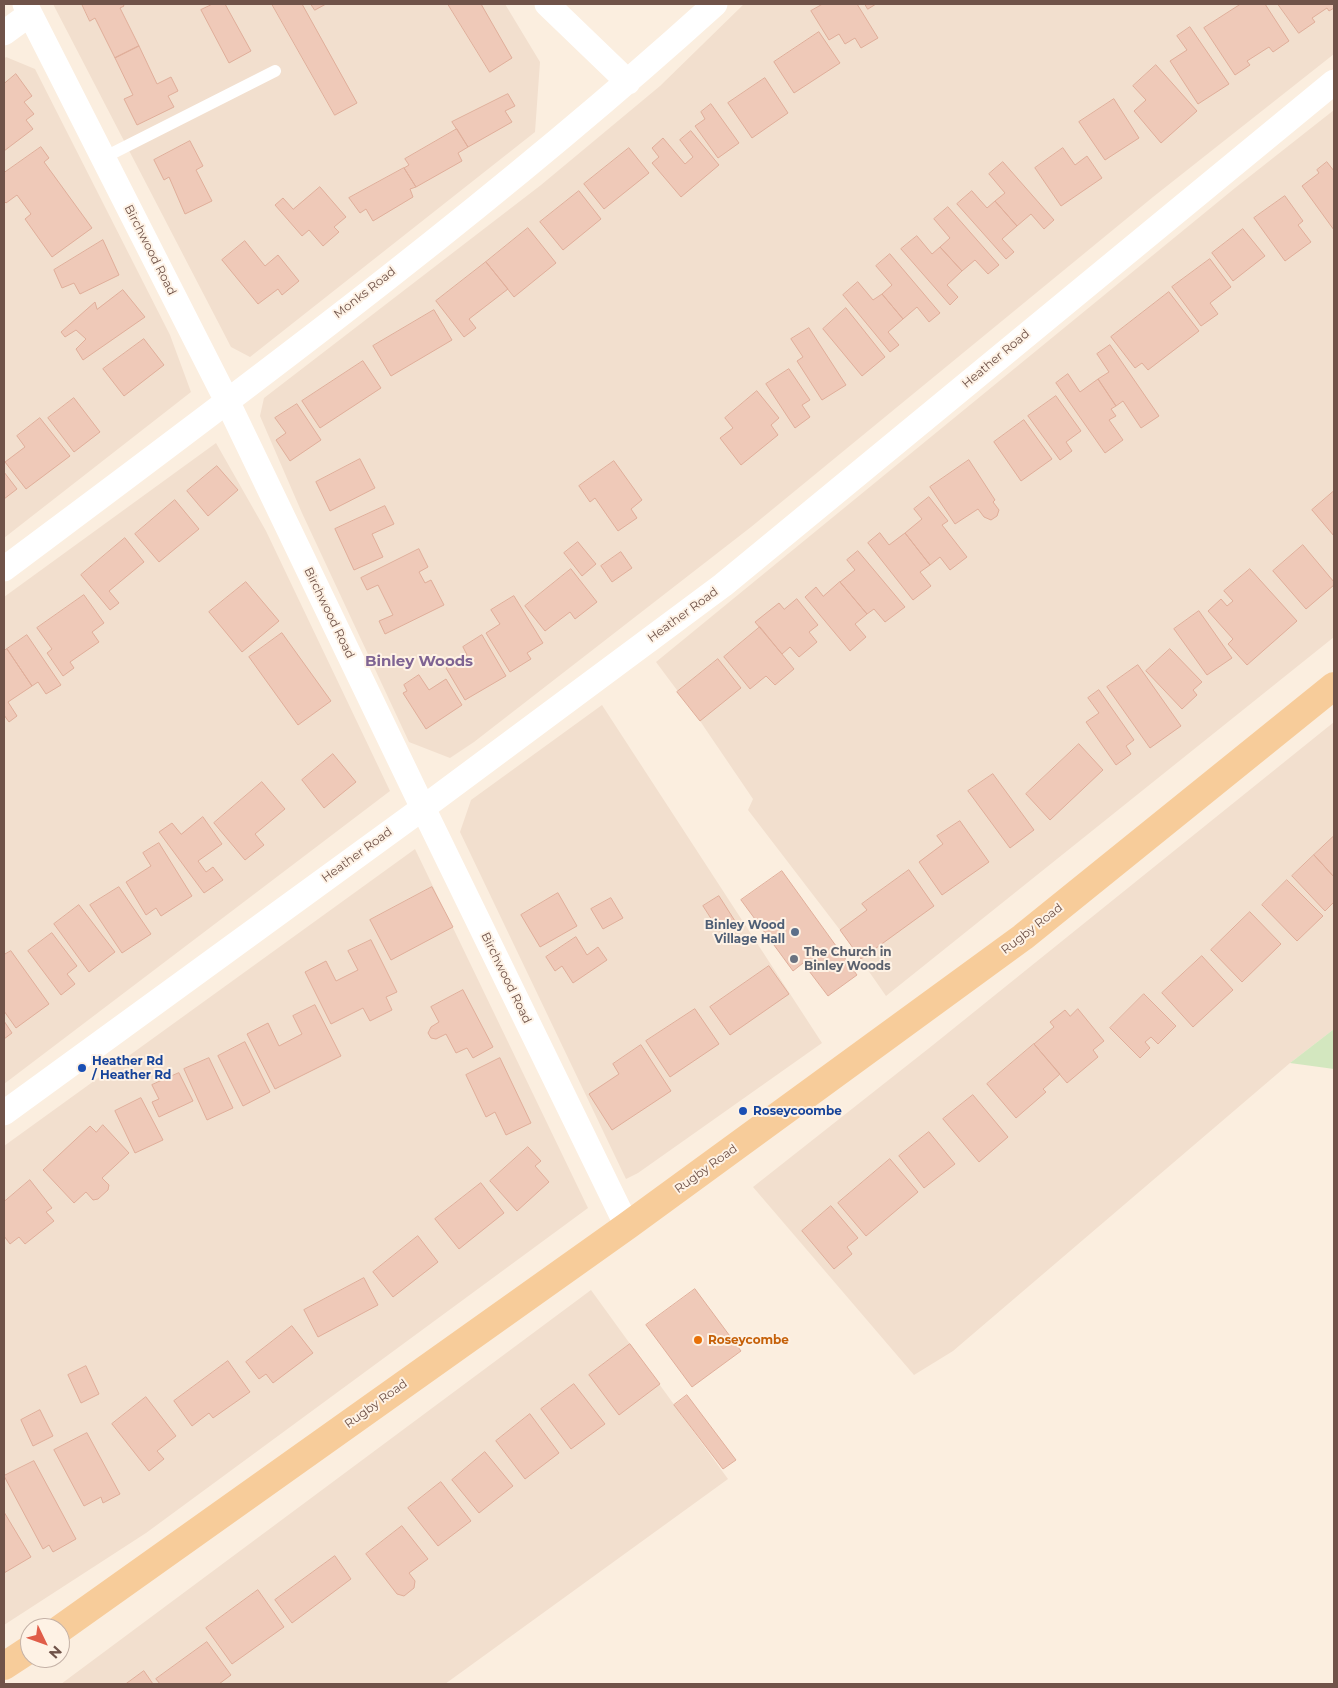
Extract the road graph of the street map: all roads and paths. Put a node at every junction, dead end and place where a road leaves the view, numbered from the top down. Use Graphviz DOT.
graph roads {
  1 [pos="547,4"];
  2 [pos="715,4"];
  3 [pos="28,9"];
  4 [pos="4,34"];
  5 [pos="275,71"];
  6 [pos="628,82"];
  7 [pos="1334,82"];
  8 [pos="104,158"];
  9 [pos="227,401"];
  10 [pos="4,569"];
  11 [pos="1334,686"];
  12 [pos="422,808"];
  13 [pos="4,1113"];
  14 [pos="627,1226"];
  15 [pos="70,1622"];
  16 [pos="20,1656"];
  17 [pos="4,1666"];
  1 -- 6 [label="street"];
  2 -- 6 [label="street, Monks Road"];
  3 -- 4 [label="street"];
  3 -- 8 [label="street, Birchwood Road"];
  5 -- 8 [label="lane"];
  6 -- 9 [label="street, Monks Road"];
  7 -- 12 [label="street, Heather Road"];
  8 -- 9 [label="street, Birchwood Road"];
  9 -- 10 [label="street, Monks Road"];
  9 -- 12 [label="street, Birchwood Road"];
  11 -- 14 [label="main road, Rugby Road"];
  12 -- 13 [label="street, Heather Road"];
  12 -- 14 [label="street, Birchwood Road"];
  14 -- 15 [label="main road, Rugby Road"];
  16 -- 17 [label="main road"];
}
